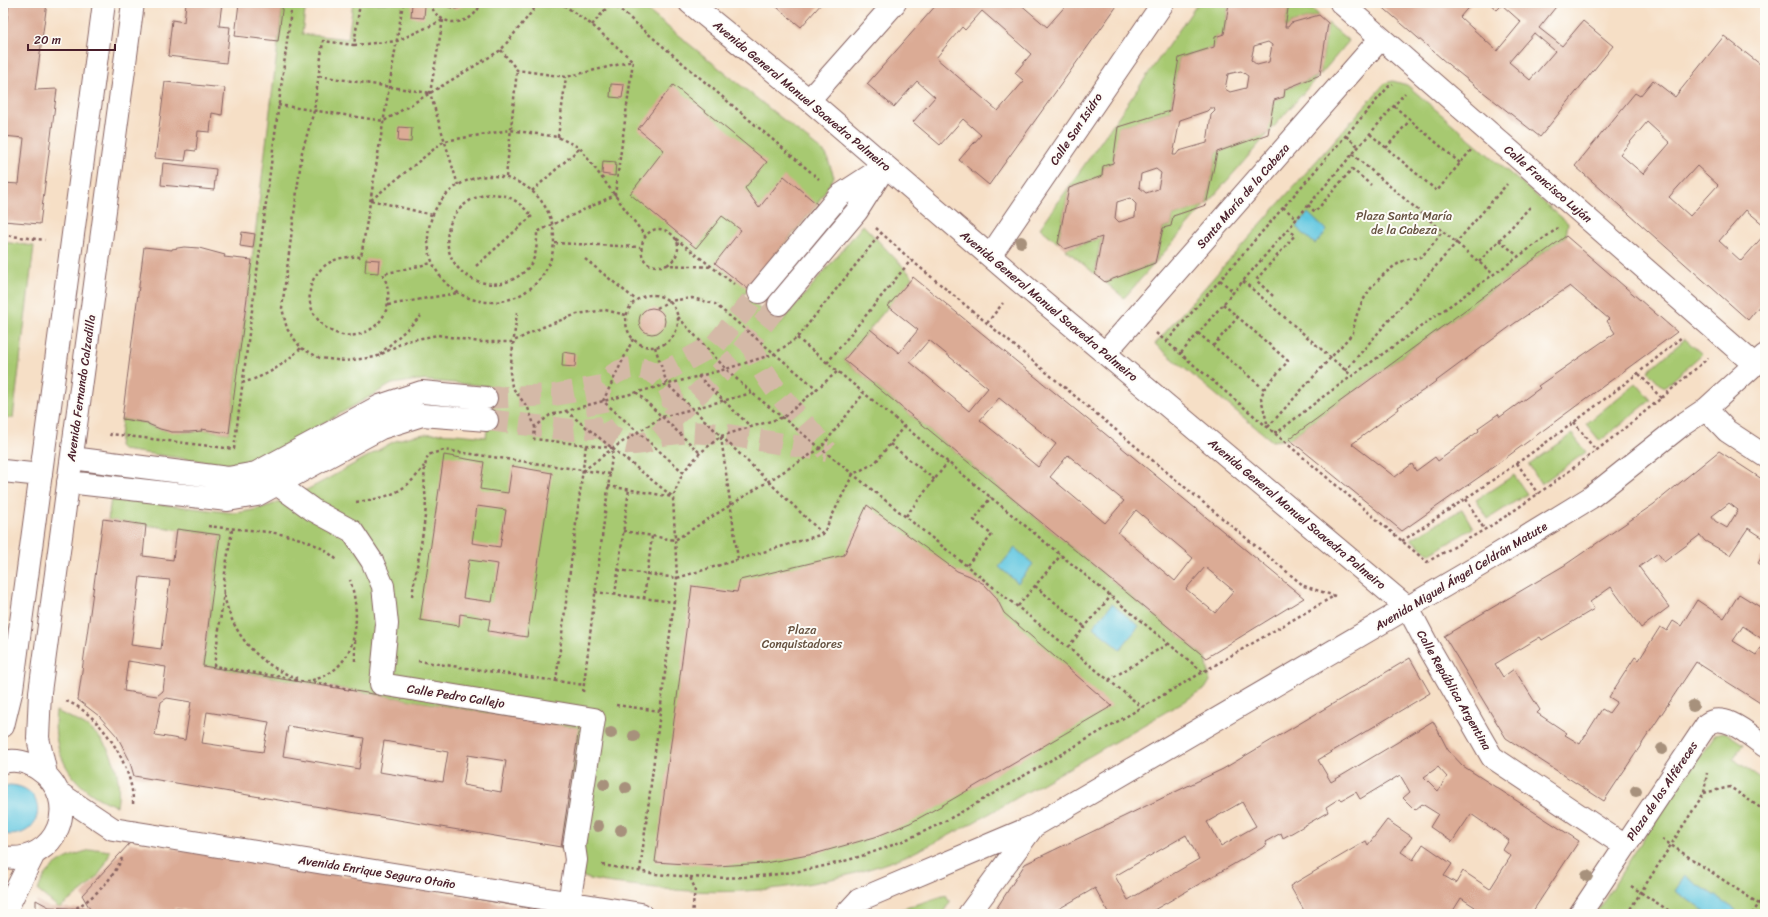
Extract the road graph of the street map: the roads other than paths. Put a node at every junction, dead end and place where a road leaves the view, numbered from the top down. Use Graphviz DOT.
graph roads {
  1 [pos="104,3"];
  2 [pos="133,3"];
  3 [pos="690,3"];
  4 [pos="895,3"];
  5 [pos="1163,3"];
  6 [pos="1341,3"];
  7 [pos="1381,38"];
  8 [pos="809,100"];
  9 [pos="886,166"];
  10 [pos="990,256"];
  11 [pos="759,292"];
  12 [pos="779,304"];
  13 [pos="1105,354"];
  14 [pos="1760,360"];
  15 [pos="486,398"];
  16 [pos="1706,409"];
  17 [pos="487,420"];
  18 [pos="1765,456"];
  19 [pos="72,458"];
  20 [pos="3,471"];
  21 [pos="41,475"];
  22 [pos="68,482"];
  23 [pos="277,484"];
  24 [pos="1408,608"];
  25 [pos="3,726"];
  26 [pos="1765,746"];
  27 [pos="3,762"];
  28 [pos="46,774"];
  29 [pos="59,793"];
  30 [pos="1034,826"];
  31 [pos="1625,846"];
  32 [pos="34,854"];
  33 [pos="3,857"];
  34 [pos="570,903"];
  35 [pos="4,914"];
  36 [pos="641,914"];
  37 [pos="846,914"];
  38 [pos="969,914"];
  39 [pos="1580,914"];
  1 -- 21 [label="street"];
  2 -- 19 [label="street, Avenida Fernando Calzadilla"];
  3 -- 8 [label="street, Avenida General Manuel Saavedra Palmeiro"];
  4 -- 8 [label="street"];
  5 -- 10 [label="street, Calle San Isidro"];
  6 -- 7 [label="street, Calle Francisco Luján"];
  7 -- 13 [label="street, Santa María de la Cabeza"];
  7 -- 14 [label="street, Calle Francisco Luján"];
  8 -- 9 [label="street, Avenida General Manuel Saavedra Palmeiro"];
  9 -- 10 [label="street, Avenida General Manuel Saavedra Palmeiro"];
  9 -- 11 [label="street"];
  9 -- 12 [label="street"];
  10 -- 13 [label="street, Avenida General Manuel Saavedra Palmeiro"];
  13 -- 24 [label="street, Avenida General Manuel Saavedra Palmeiro"];
  14 -- 16 [label="street, Avenida Miguel Ángel Celdrán Matute"];
  15 -- 19 [label="street"];
  16 -- 18 [label="street"];
  16 -- 24 [label="street, Avenida Miguel Ángel Celdrán Matute"];
  17 -- 23 [label="street"];
  19 -- 22 [label="street, Avenida Fernando Calzadilla"];
  20 -- 21 [label="street"];
  21 -- 25 [label="street"];
  22 -- 23 [label="street"];
  22 -- 28 [label="street, Avenida Fernando Calzadilla"];
  23 -- 34 [label="street, Calle Pedro Callejo"];
  24 -- 30 [label="street, Avenida Miguel Ángel Celdrán Matute"];
  24 -- 31 [label="street, Calle República Argentina"];
  26 -- 31 [label="street, Plaza de los Alféreces"];
  27 -- 28 [label="street"];
  28 -- 29 [label="street"];
  29 -- 32 [label="street"];
  29 -- 34 [label="street, Avenida Enrique Segura Otaño"];
  30 -- 37 [label="street"];
  30 -- 38 [label="street"];
  31 -- 39 [label="street, Plaza de los Alféreces"];
  32 -- 33 [label="street"];
  32 -- 35 [label="street"];
  34 -- 36 [label="street, Avenida Enrique Segura Otaño"];
}
